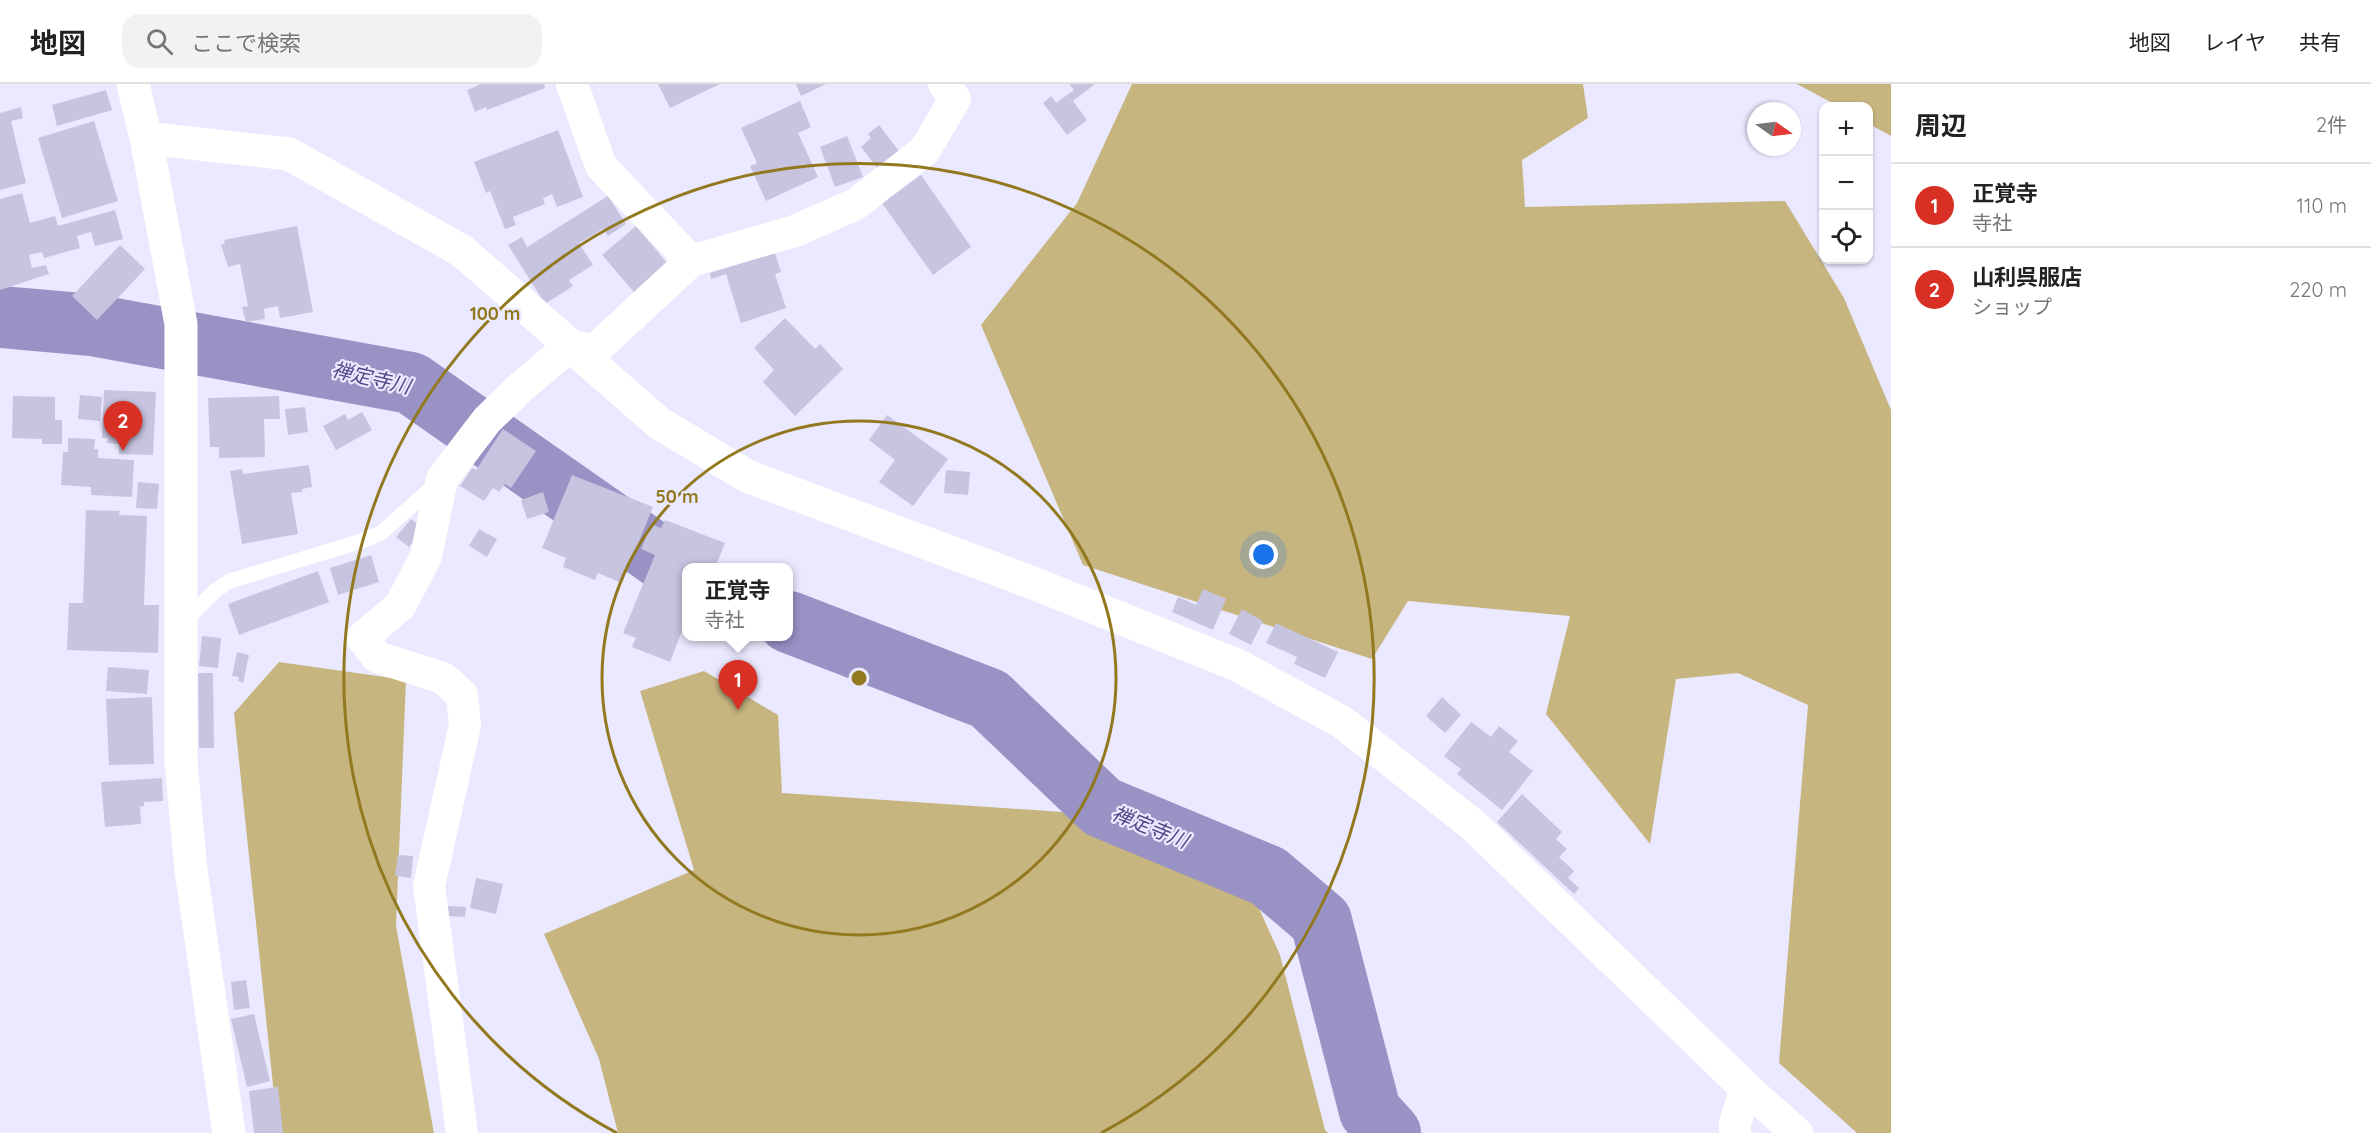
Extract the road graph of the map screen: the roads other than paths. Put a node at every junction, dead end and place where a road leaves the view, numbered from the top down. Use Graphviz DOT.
graph roads {
  1 [pos="133,84"];
  2 [pos="572,84"];
  3 [pos="945,84"];
  4 [pos="146,138"];
  5 [pos="692,261"];
  6 [pos="570,346"];
  7 [pos="442,479"];
  8 [pos="181,626"];
  9 [pos="1746,1088"];
  10 [pos="229,1133"];
  11 [pos="462,1133"];
  12 [pos="1735,1133"];
  13 [pos="1797,1133"];
  1 -- 4 [label="street"];
  2 -- 5 [label="street"];
  3 -- 5 [label="street"];
  4 -- 6 [label="street"];
  4 -- 8 [label="street"];
  5 -- 6 [label="street"];
  6 -- 7 [label="street"];
  6 -- 9 [label="street"];
  7 -- 8 [label="lane"];
  7 -- 11 [label="street"];
  8 -- 10 [label="street"];
  9 -- 12 [label="street"];
  9 -- 13 [label="street"];
}
